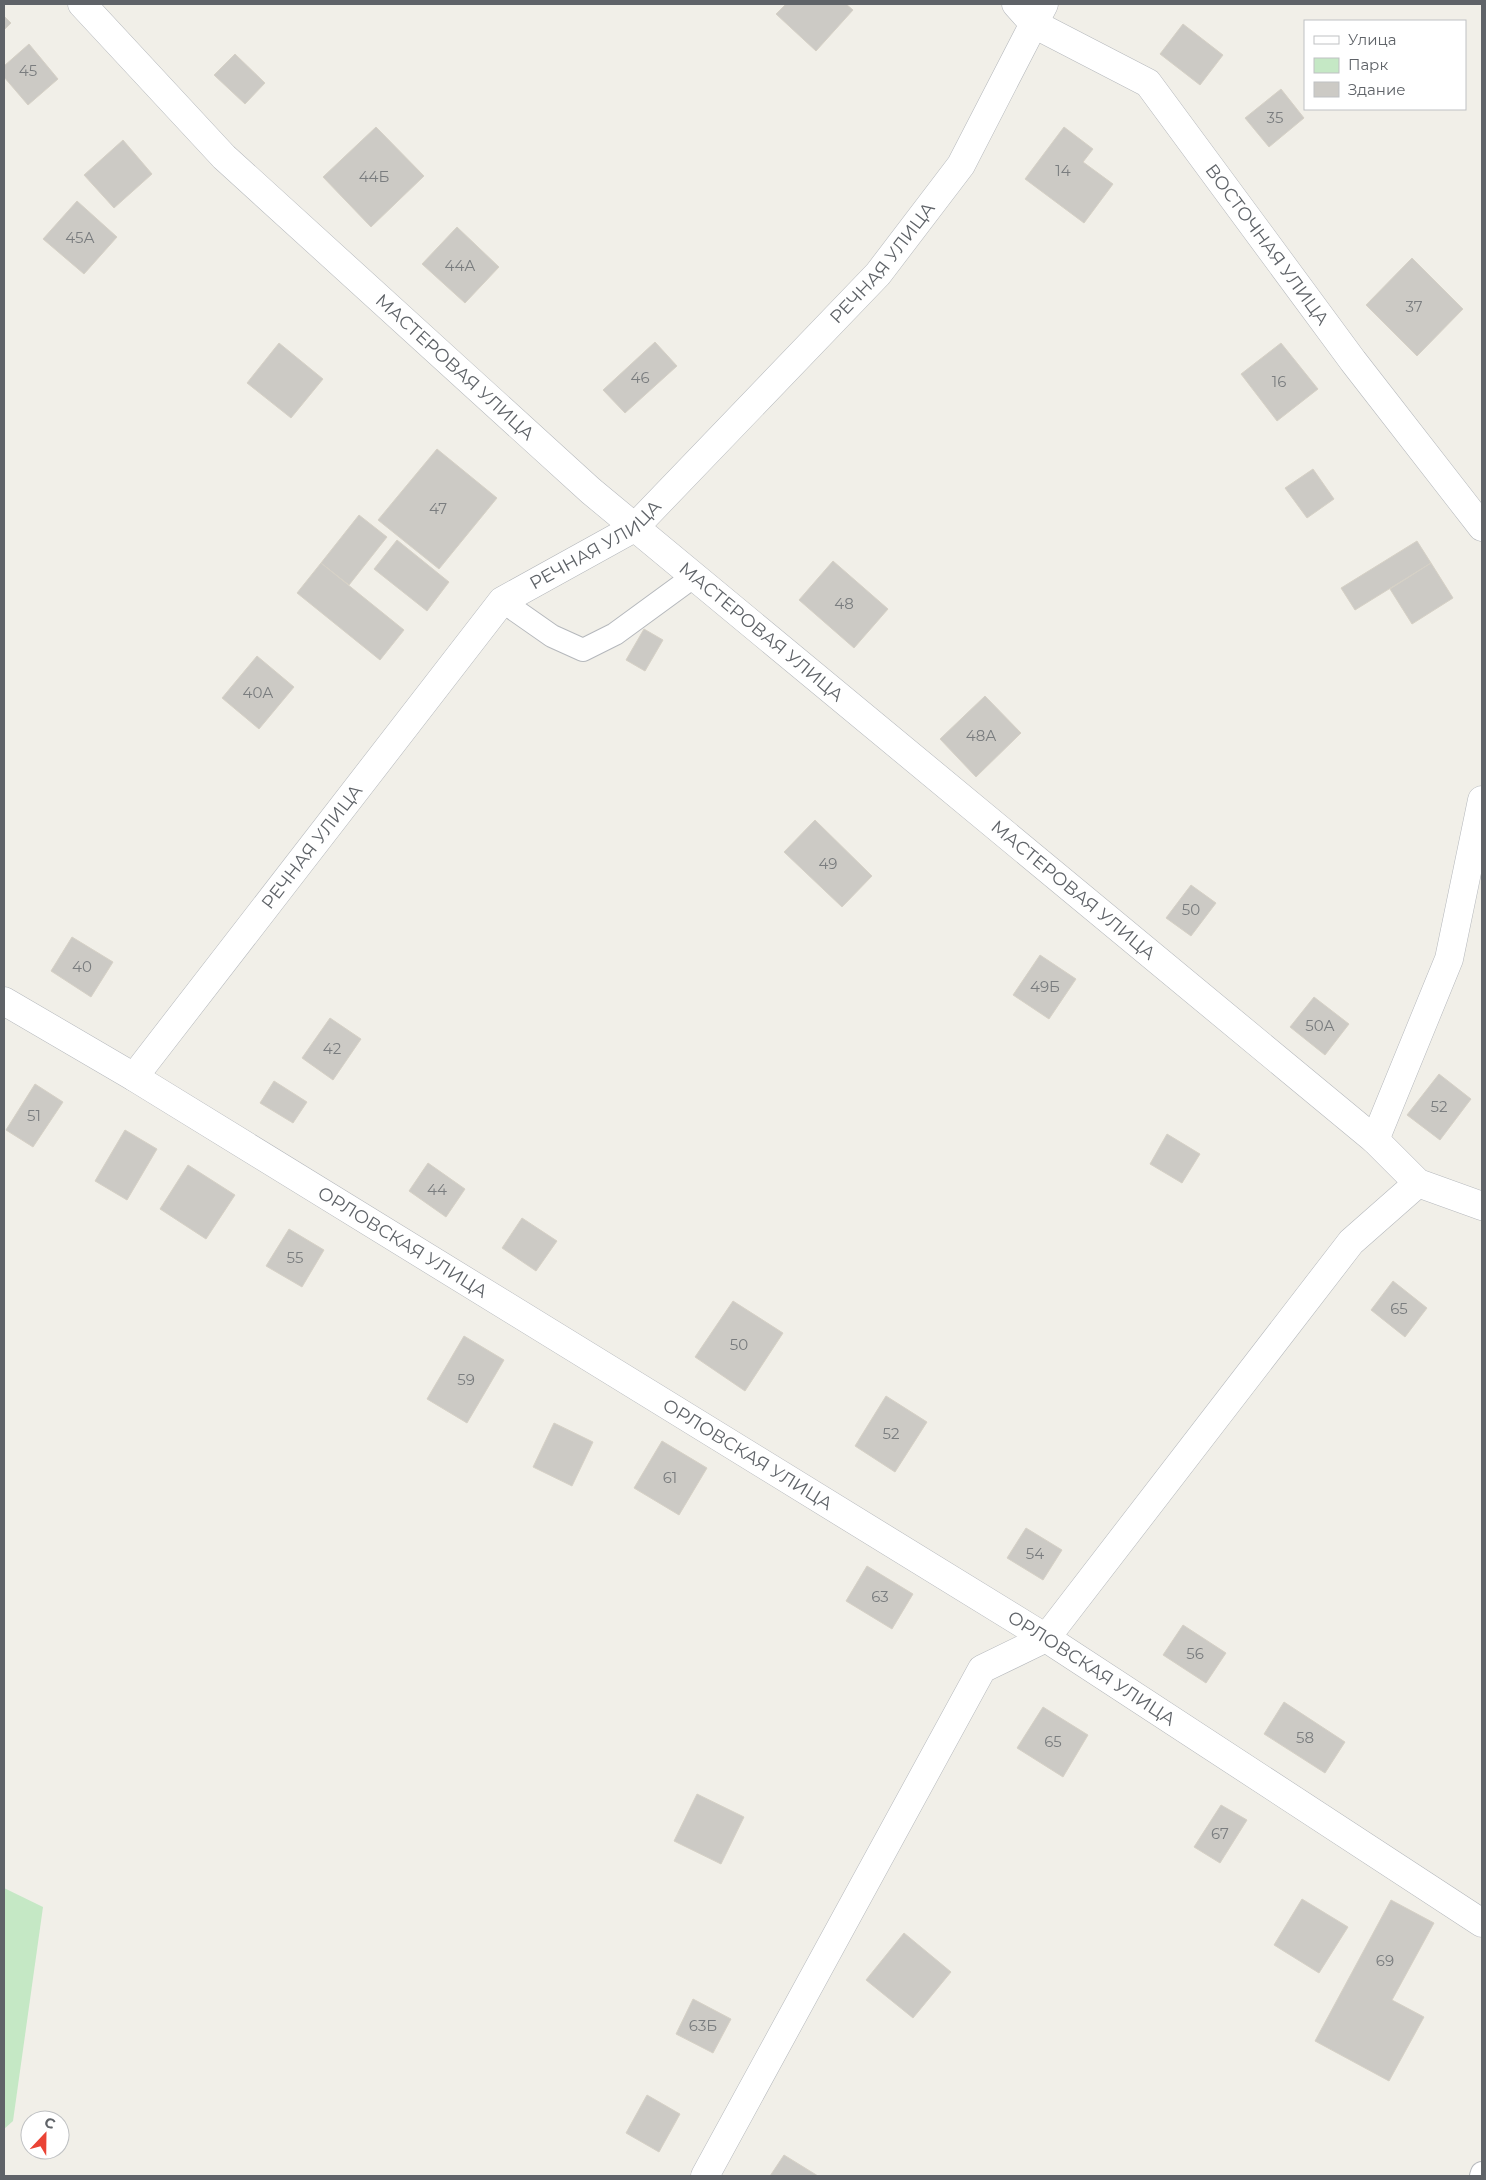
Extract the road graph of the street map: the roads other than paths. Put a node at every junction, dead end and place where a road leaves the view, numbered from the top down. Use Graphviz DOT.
graph roads {
  1 [pos="82,4"];
  2 [pos="1016,4"];
  3 [pos="1039,14"];
  4 [pos="1482,527"];
  5 [pos="634,528"];
  6 [pos="693,577"];
  7 [pos="502,601"];
  8 [pos="1482,800"];
  9 [pos="4,1001"];
  10 [pos="134,1077"];
  11 [pos="1375,1140"];
  12 [pos="1418,1183"];
  13 [pos="1482,1206"];
  14 [pos="1046,1638"];
  15 [pos="1482,1923"];
  16 [pos="705,2176"];
  1 -- 5 [label="street, МАСТЕРОВАЯ УЛИЦА"];
  2 -- 3 [label="street, ВОСТОЧНАЯ УЛИЦА"];
  3 -- 4 [label="street, ВОСТОЧНАЯ УЛИЦА"];
  3 -- 5 [label="street, РЕЧНАЯ УЛИЦА"];
  5 -- 6 [label="street, МАСТЕРОВАЯ УЛИЦА"];
  5 -- 7 [label="street, РЕЧНАЯ УЛИЦА"];
  6 -- 7 [label="lane"];
  6 -- 11 [label="street, МАСТЕРОВАЯ УЛИЦА"];
  7 -- 10 [label="street, РЕЧНАЯ УЛИЦА"];
  8 -- 11 [label="street"];
  9 -- 10 [label="street, ОРЛОВСКАЯ УЛИЦА"];
  10 -- 14 [label="street, ОРЛОВСКАЯ УЛИЦА"];
  11 -- 12 [label="street, МАСТЕРОВАЯ УЛИЦА"];
  12 -- 13 [label="street, МАСТЕРОВАЯ УЛИЦА"];
  12 -- 14 [label="street"];
  14 -- 15 [label="street, ОРЛОВСКАЯ УЛИЦА"];
  14 -- 16 [label="street"];
}
